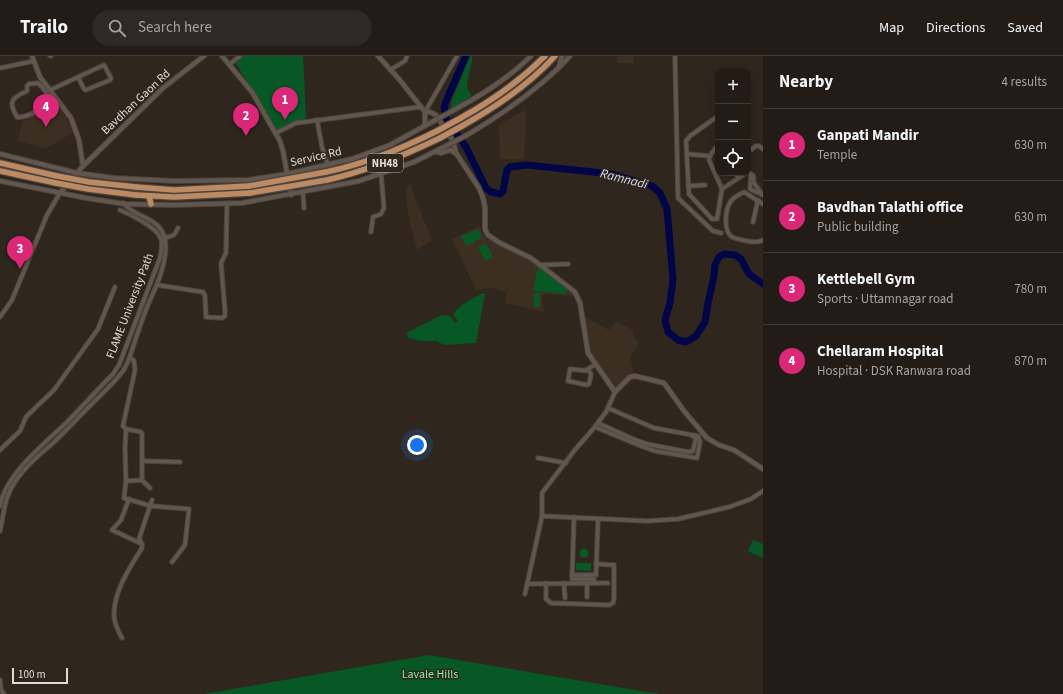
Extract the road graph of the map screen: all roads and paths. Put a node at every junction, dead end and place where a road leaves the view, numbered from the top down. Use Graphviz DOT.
graph roads {
  1 [pos="204,56"];
  2 [pos="222,56"];
  3 [pos="240,56"];
  4 [pos="378,56"];
  5 [pos="407,56"];
  6 [pos="456,56"];
  7 [pos="531,56"];
  8 [pos="545,56"];
  9 [pos="555,56"];
  10 [pos="562,56"];
  11 [pos="570,56"];
  12 [pos="675,56"];
  13 [pos="33,58"];
  14 [pos="230,64"];
  15 [pos="0,68"];
  16 [pos="558,68"];
  17 [pos="390,70"];
  18 [pos="78,77"];
  19 [pos="44,85"];
  20 [pos="50,90"];
  21 [pos="420,107"];
  22 [pos="425,112"];
  23 [pos="715,118"];
  24 [pos="317,120"];
  25 [pos="425,126"];
  26 [pos="276,133"];
  27 [pos="715,149"];
  28 [pos="751,149"];
  29 [pos="763,149"];
  30 [pos="438,152"];
  31 [pos="456,153"];
  32 [pos="0,154"];
  33 [pos="687,154"];
  34 [pos="710,156"];
  35 [pos="0,163"];
  36 [pos="328,165"];
  37 [pos="83,166"];
  38 [pos="0,171"];
  39 [pos="751,172"];
  40 [pos="77,173"];
  41 [pos="287,174"];
  42 [pos="381,174"];
  43 [pos="740,176"];
  44 [pos="0,181"];
  45 [pos="705,185"];
  46 [pos="688,186"];
  47 [pos="722,189"];
  48 [pos="60,193"];
  49 [pos="303,193"];
  50 [pos="291,195"];
  51 [pos="763,195"];
  52 [pos="149,196"];
  53 [pos="758,200"];
  54 [pos="117,203"];
  55 [pos="123,203"];
  56 [pos="151,204"];
  57 [pos="227,204"];
  58 [pos="763,204"];
  59 [pos="127,208"];
  60 [pos="304,208"];
  61 [pos="120,210"];
  62 [pos="753,222"];
  63 [pos="178,228"];
  64 [pos="371,232"];
  65 [pos="721,233"];
  66 [pos="165,238"];
  67 [pos="763,240"];
  68 [pos="568,264"];
  69 [pos="540,265"];
  70 [pos="157,285"];
  71 [pos="115,287"];
  72 [pos="0,318"];
  73 [pos="131,358"];
  74 [pos="596,364"];
  75 [pos="118,366"];
  76 [pos="124,369"];
  77 [pos="585,370"];
  78 [pos="615,392"];
  79 [pos="608,409"];
  80 [pos="596,425"];
  81 [pos="126,429"];
  82 [pos="0,450"];
  83 [pos="538,458"];
  84 [pos="143,461"];
  85 [pos="180,462"];
  86 [pos="566,462"];
  87 [pos="763,469"];
  88 [pos="142,480"];
  89 [pos="126,481"];
  90 [pos="150,488"];
  91 [pos="763,491"];
  92 [pos="5,496"];
  93 [pos="129,499"];
  94 [pos="152,500"];
  95 [pos="0,506"];
  96 [pos="151,506"];
  97 [pos="542,516"];
  98 [pos="574,517"];
  99 [pos="598,518"];
  100 [pos="0,531"];
  101 [pos="142,544"];
  102 [pos="172,562"];
  103 [pos="596,564"];
  104 [pos="572,575"];
  105 [pos="564,583"];
  106 [pos="587,583"];
  107 [pos="594,583"];
  108 [pos="608,583"];
  109 [pos="528,584"];
  110 [pos="546,584"];
  111 [pos="525,594"];
  112 [pos="565,598"];
  113 [pos="587,598"];
  114 [pos="122,638"];
  115 [pos="0,680"];
  116 [pos="4,694"];
  1 -- 37 [label="street, Bavdhan Gaon Rd"];
  2 -- 14 [label="street"];
  3 -- 14 [label="street"];
  4 -- 17 [label="street"];
  5 -- 17 [label="street"];
  6 -- 22 [label="street"];
  7 -- 25 [label="street, Service Rd, bridge"];
  8 -- 35 [label="highway, NH48, bridge"];
  9 -- 52 [label="highway, NH48, bridge"];
  10 -- 16 [label="street"];
  11 -- 16 [label="street"];
  12 -- 65 [label="street"];
  13 -- 15 [label="street"];
  13 -- 19 [label="street"];
  14 -- 26 [label="street"];
  16 -- 30 [label="street, bridge"];
  17 -- 21 [label="street"];
  18 -- 18 [label="street"];
  18 -- 20 [label="street"];
  19 -- 19 [label="street"];
  19 -- 20 [label="street"];
  20 -- 37 [label="street"];
  21 -- 22 [label="street"];
  21 -- 24 [label="street"];
  22 -- 25 [label="street"];
  22 -- 31 [label="street"];
  23 -- 33 [label="street"];
  24 -- 26 [label="street"];
  24 -- 36 [label="street"];
  25 -- 36 [label="street, Service Rd"];
  26 -- 41 [label="street"];
  27 -- 34 [label="street"];
  28 -- 29 [label="street"];
  30 -- 31 [label="street"];
  30 -- 42 [label="street"];
  31 -- 69 [label="street"];
  32 -- 40 [label="street, Service Rd"];
  33 -- 34 [label="street"];
  33 -- 46 [label="street"];
  34 -- 47 [label="street"];
  36 -- 41 [label="street, Service Rd"];
  37 -- 40 [label="street, Bavdhan Gaon Rd"];
  38 -- 52 [label="highway, NH48, bridge"];
  39 -- 51 [label="street"];
  40 -- 41 [label="street, Service Rd"];
  40 -- 48 [label="street, Bavdhan Gaon Rd"];
  41 -- 50 [label="street"];
  42 -- 49 [label="street"];
  42 -- 64 [label="street"];
  43 -- 47 [label="street"];
  44 -- 48 [label="street"];
  45 -- 46 [label="street"];
  46 -- 47 [label="street"];
  48 -- 54 [label="street"];
  48 -- 72 [label="street"];
  49 -- 50 [label="street"];
  49 -- 60 [label="street"];
  50 -- 57 [label="street"];
  52 -- 56 [label="highway"];
  53 -- 58 [label="street"];
  53 -- 62 [label="street"];
  53 -- 67 [label="street"];
  54 -- 55 [label="street"];
  54 -- 61 [label="street"];
  55 -- 56 [label="street"];
  55 -- 59 [label="street"];
  56 -- 57 [label="street"];
  57 -- 70 [label="street"];
  59 -- 61 [label="street"];
  59 -- 66 [label="street"];
  61 -- 75 [label="street, FLAME University Path"];
  63 -- 66 [label="street"];
  66 -- 70 [label="street"];
  68 -- 69 [label="street"];
  69 -- 74 [label="street"];
  70 -- 73 [label="street"];
  71 -- 82 [label="street"];
  73 -- 76 [label="street"];
  73 -- 81 [label="street"];
  74 -- 77 [label="street"];
  74 -- 78 [label="street"];
  75 -- 76 [label="street"];
  75 -- 92 [label="street, FLAME University Path"];
  76 -- 92 [label="street"];
  77 -- 77 [label="street"];
  78 -- 79 [label="street"];
  78 -- 87 [label="street"];
  79 -- 80 [label="street"];
  79 -- 80 [label="street"];
  79 -- 80 [label="street"];
  80 -- 86 [label="street"];
  81 -- 84 [label="street"];
  81 -- 89 [label="street"];
  83 -- 86 [label="street"];
  84 -- 85 [label="street"];
  84 -- 88 [label="street"];
  86 -- 97 [label="street"];
  88 -- 89 [label="street"];
  88 -- 90 [label="street"];
  89 -- 93 [label="street"];
  91 -- 99 [label="street"];
  92 -- 95 [label="street, FLAME University Path"];
  92 -- 100 [label="street, FLAME University Path"];
  93 -- 96 [label="street"];
  93 -- 101 [label="street"];
  94 -- 96 [label="street"];
  96 -- 101 [label="street"];
  96 -- 102 [label="street"];
  97 -- 98 [label="street"];
  97 -- 109 [label="street"];
  98 -- 99 [label="street"];
  98 -- 104 [label="street"];
  99 -- 103 [label="street"];
  101 -- 114 [label="street"];
  103 -- 104 [label="street"];
  103 -- 110 [label="street"];
  104 -- 107 [label="street"];
  105 -- 106 [label="street"];
  105 -- 110 [label="street"];
  105 -- 112 [label="street"];
  106 -- 107 [label="street"];
  106 -- 113 [label="street"];
  107 -- 108 [label="street"];
  109 -- 110 [label="street"];
  109 -- 111 [label="street"];
  115 -- 116 [label="street"];
}
